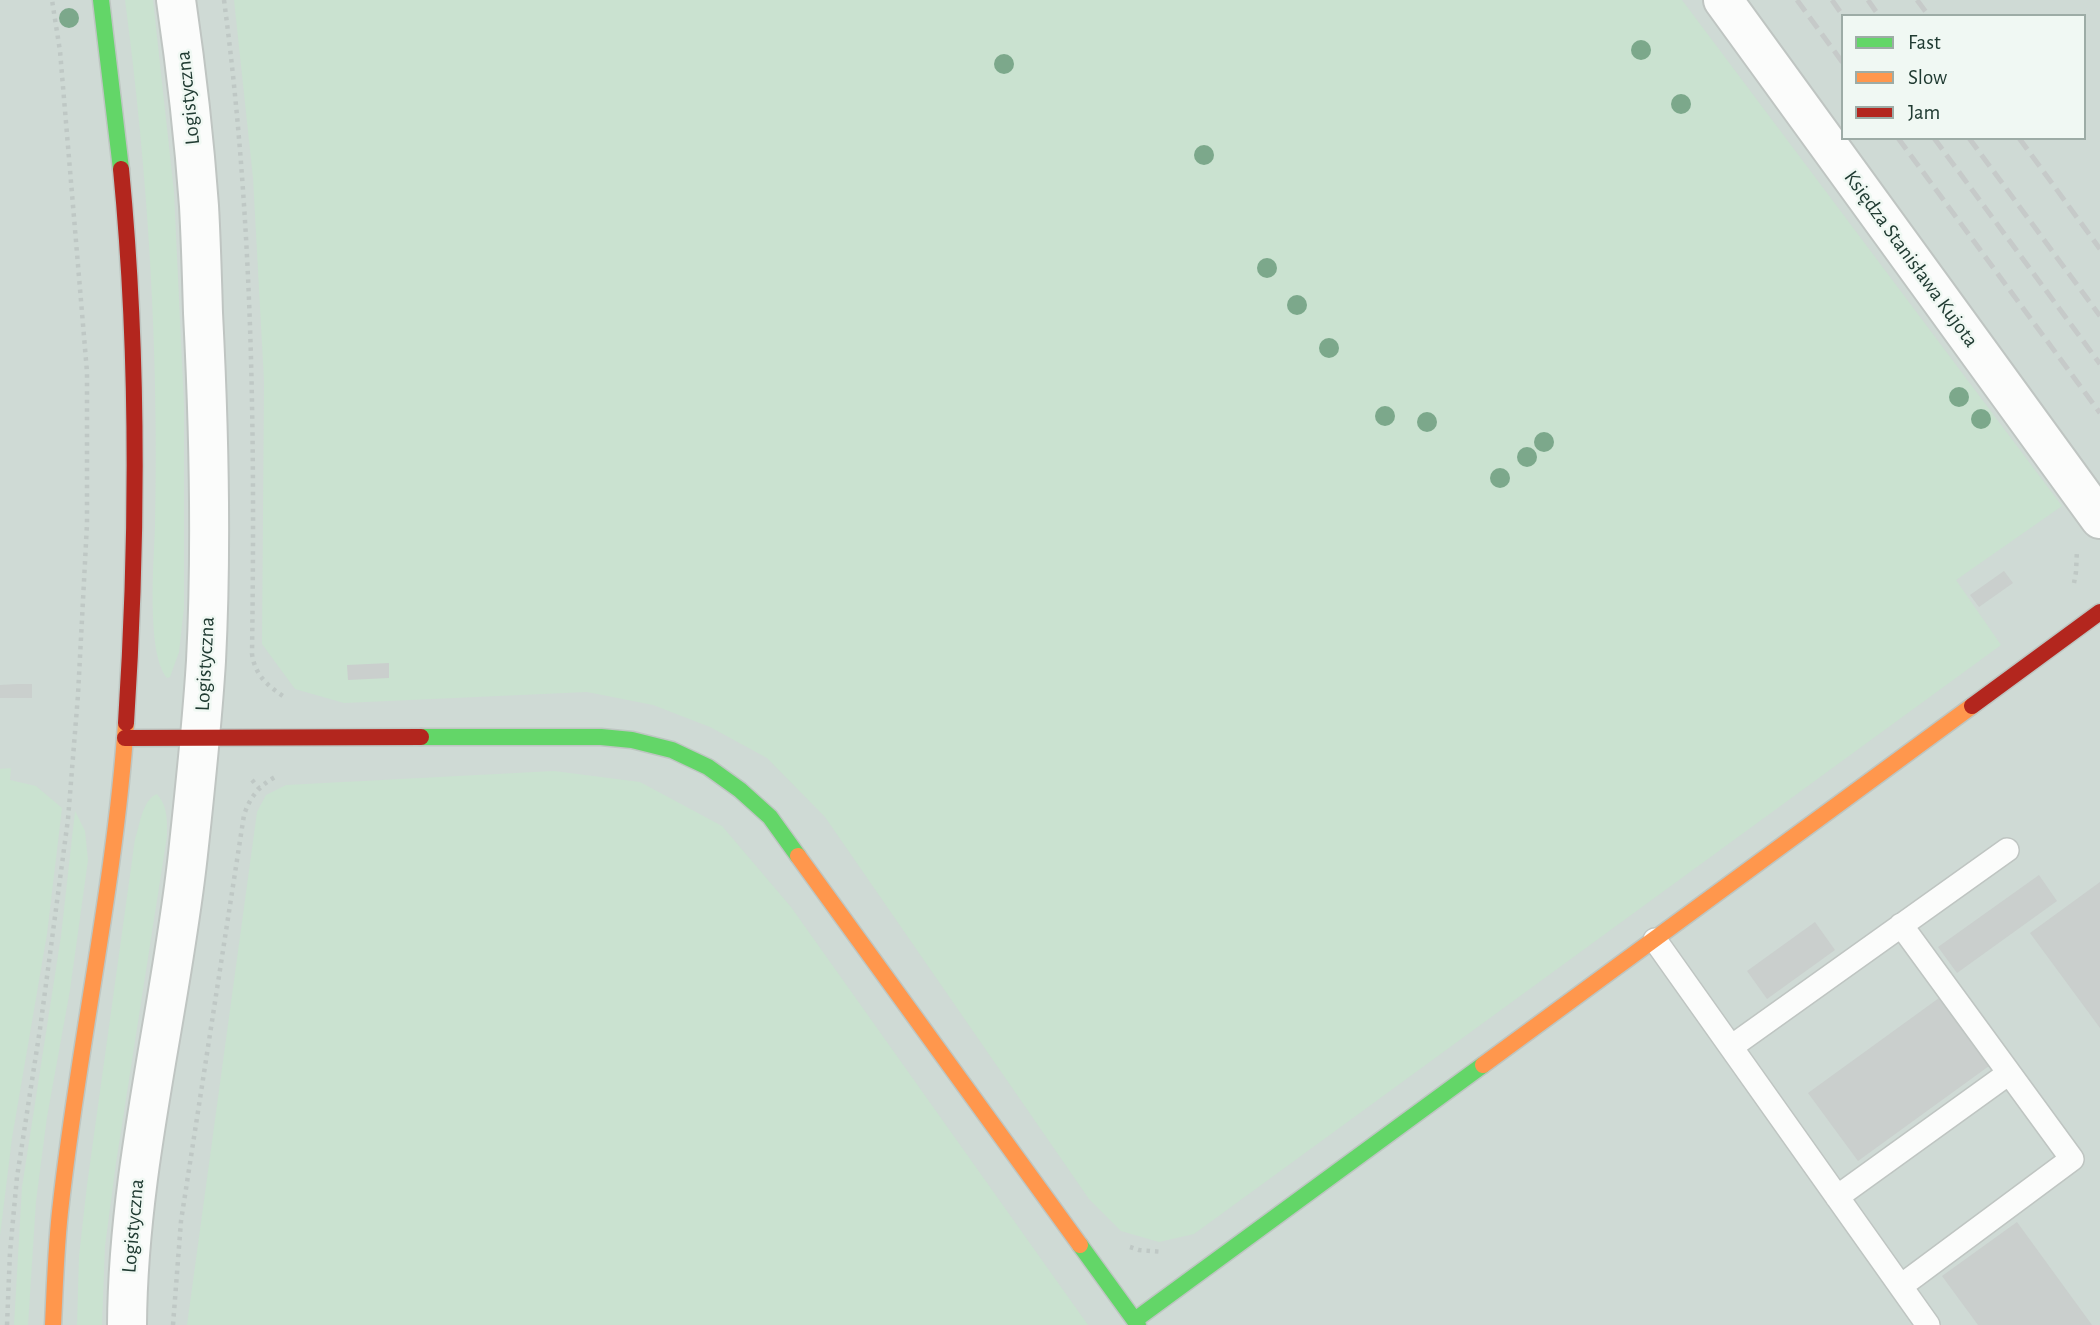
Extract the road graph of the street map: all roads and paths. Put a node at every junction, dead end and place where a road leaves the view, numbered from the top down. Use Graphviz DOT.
graph roads {
  1 [pos="52,0"];
  2 [pos="101,0"];
  3 [pos="176,0"];
  4 [pos="224,0"];
  5 [pos="1723,0"];
  6 [pos="2088,530"];
  7 [pos="2069,593"];
  8 [pos="2100,612"];
  9 [pos="291,702"];
  10 [pos="201,737"];
  11 [pos="125,738"];
  12 [pos="279,775"];
  13 [pos="252,780"];
  14 [pos="259,788"];
  15 [pos="2007,850"];
  16 [pos="1901,925"];
  17 [pos="1655,940"];
  18 [pos="1731,1047"];
  19 [pos="2009,1073"];
  20 [pos="1837,1197"];
  21 [pos="1125,1245"];
  22 [pos="1166,1251"];
  23 [pos="1901,1286"];
  24 [pos="1137,1322"];
  25 [pos="7,1325"];
  26 [pos="53,1325"];
  27 [pos="127,1325"];
  28 [pos="173,1325"];
  29 [pos="1928,1325"];
  1 -- 25 [label="path"];
  2 -- 11 [label="street"];
  3 -- 10 [label="street, Logistyczna"];
  4 -- 9 [label="path"];
  5 -- 6 [label="street, Księdza Stanisława Kujota"];
  6 -- 7 [label="path"];
  8 -- 17 [label="street"];
  10 -- 11 [label="street"];
  10 -- 24 [label="street"];
  10 -- 27 [label="street, Logistyczna"];
  11 -- 26 [label="street"];
  12 -- 14 [label="path"];
  13 -- 14 [label="path"];
  14 -- 28 [label="path"];
  15 -- 16 [label="lane"];
  16 -- 18 [label="lane"];
  16 -- 19 [label="lane"];
  17 -- 18 [label="lane"];
  17 -- 24 [label="street"];
  18 -- 20 [label="lane"];
  19 -- 20 [label="lane"];
  19 -- 23 [label="lane"];
  20 -- 23 [label="lane"];
  21 -- 22 [label="path"];
  23 -- 29 [label="lane"];
}
